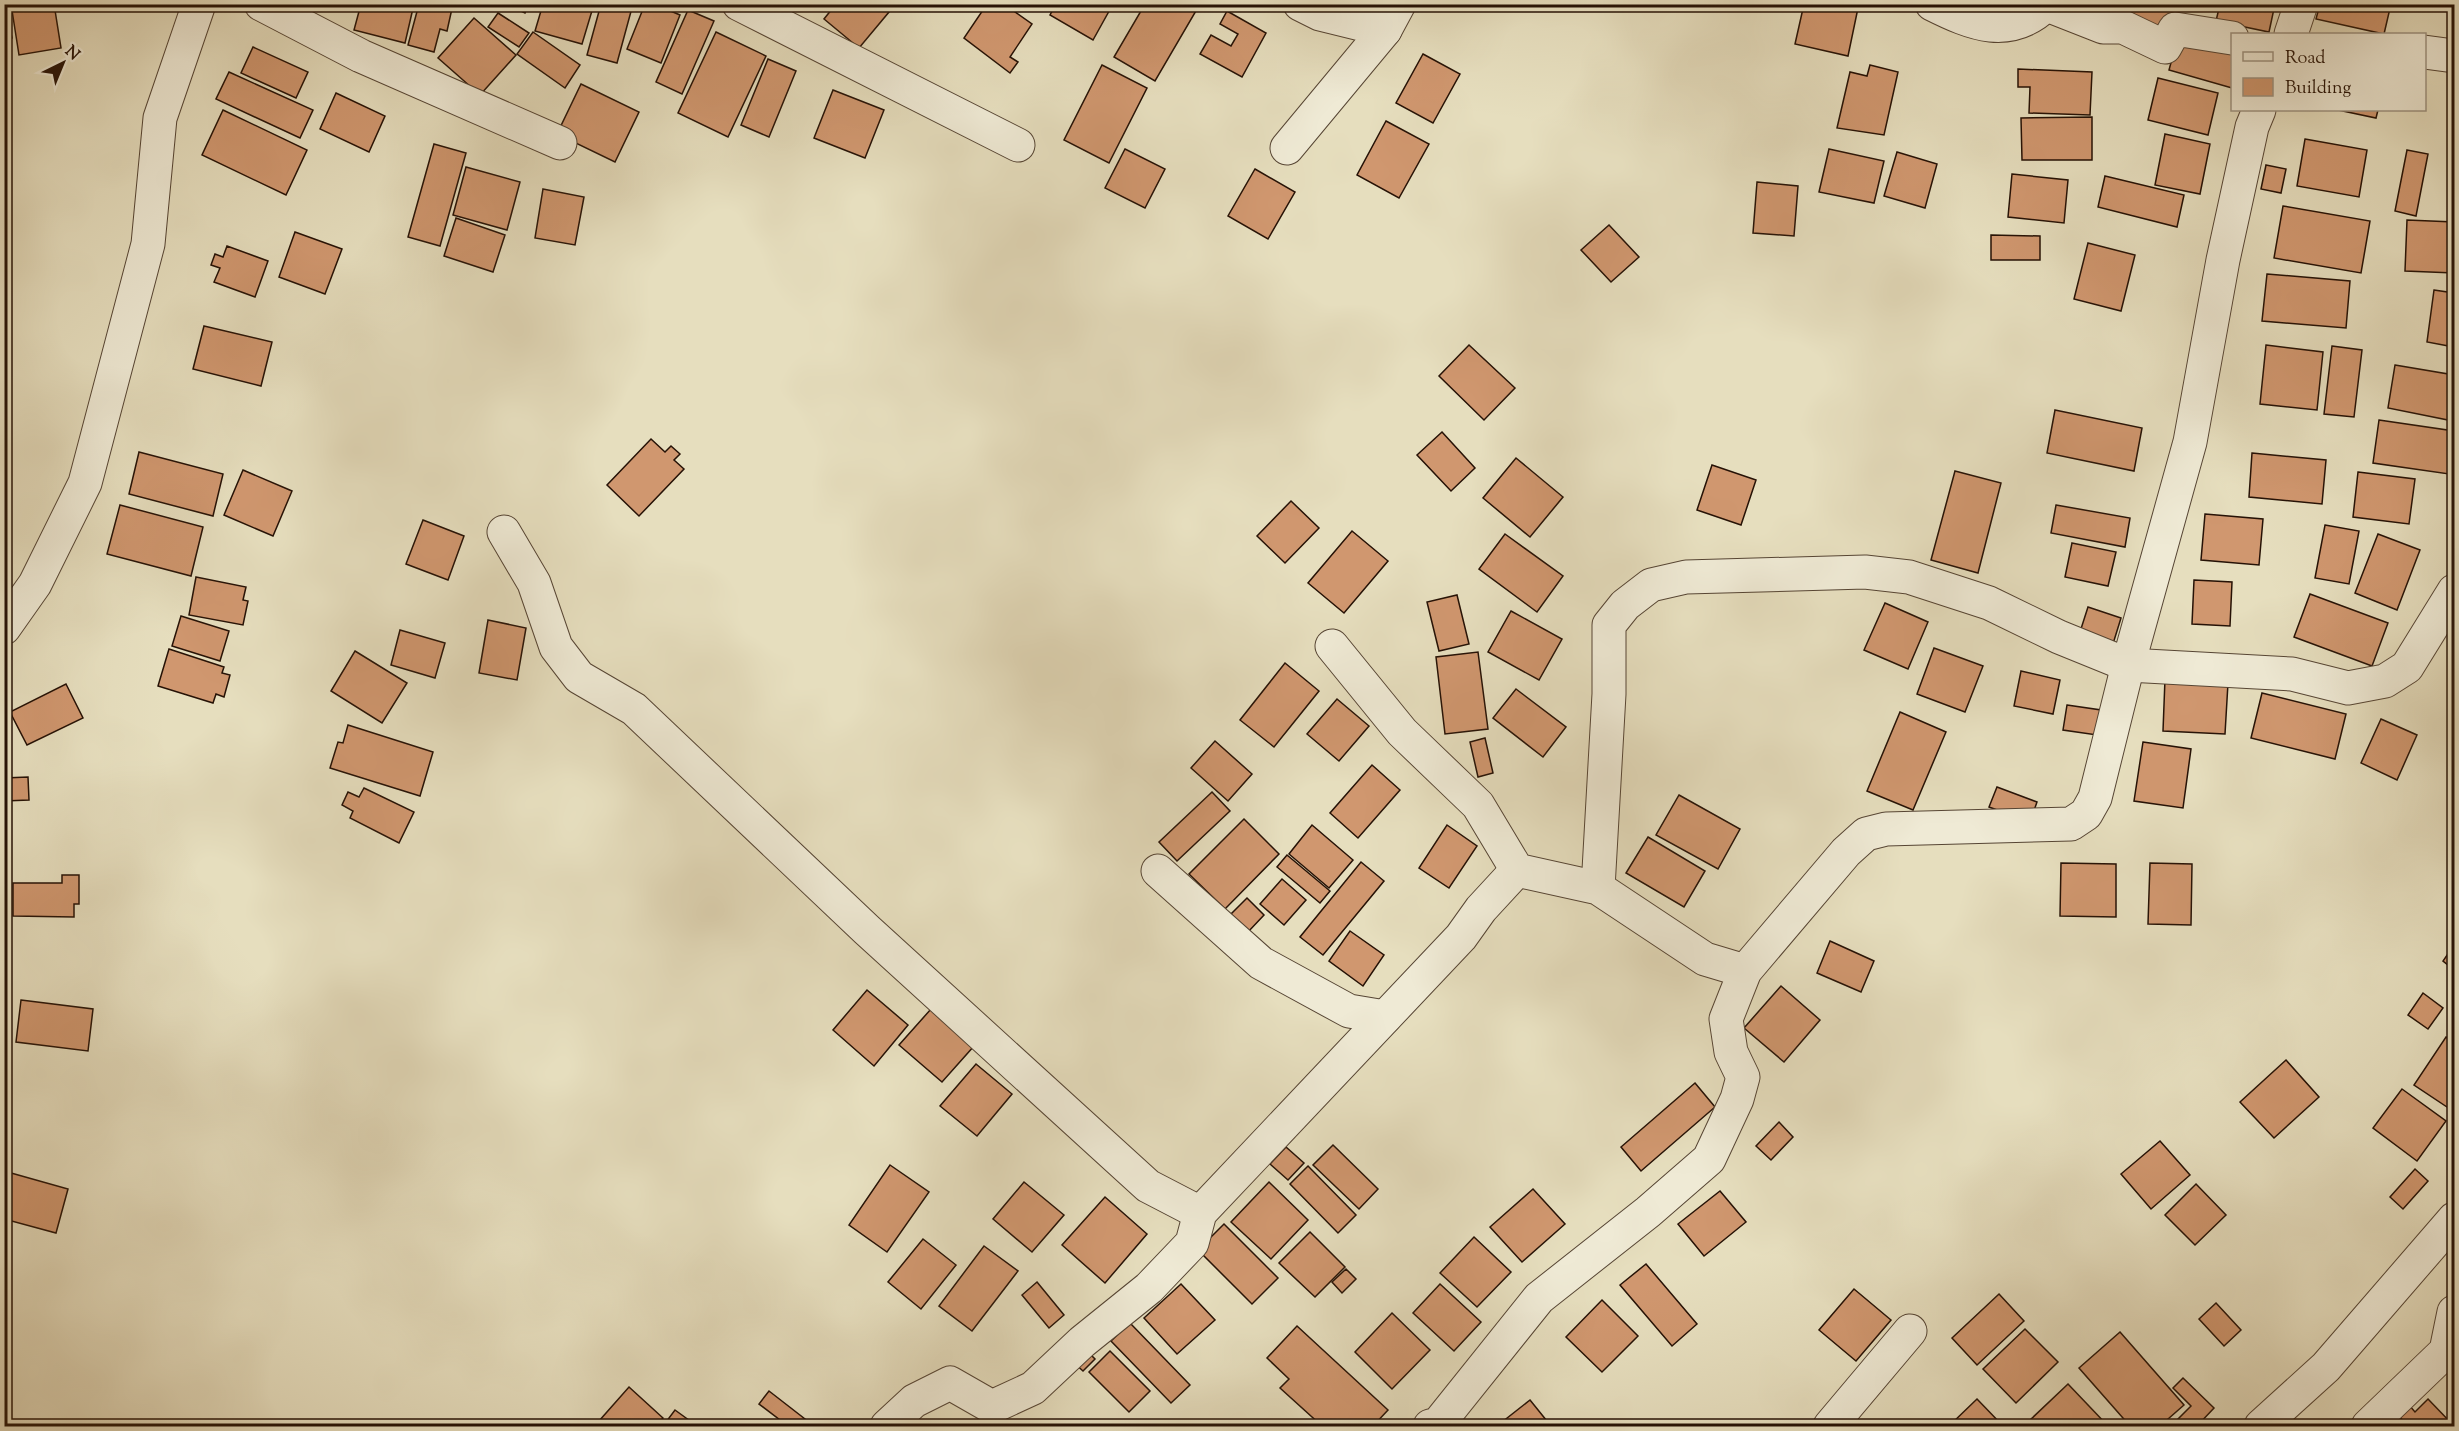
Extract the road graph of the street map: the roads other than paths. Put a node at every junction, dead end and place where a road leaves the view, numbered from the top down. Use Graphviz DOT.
graph roads {
  1 [pos="198,4"];
  2 [pos="261,4"];
  3 [pos="739,4"];
  4 [pos="1300,4"];
  5 [pos="1932,4"];
  6 [pos="2301,4"];
  7 [pos="2047,5"];
  8 [pos="1392,17"];
  9 [pos="2291,33"];
  10 [pos="2231,38"];
  11 [pos="2426,52"];
  12 [pos="2454,56"];
  13 [pos="2259,111"];
  14 [pos="560,143"];
  15 [pos="1018,145"];
  16 [pos="1287,148"];
  17 [pos="504,532"];
  18 [pos="2454,591"];
  19 [pos="4,628"];
  20 [pos="1332,646"];
  21 [pos="2128,665"];
  22 [pos="1517,870"];
  23 [pos="1158,871"];
  24 [pos="1598,888"];
  25 [pos="1745,971"];
  26 [pos="1348,1011"];
  27 [pos="1385,1017"];
  28 [pos="1359,1045"];
  29 [pos="1200,1212"];
  30 [pos="2454,1219"];
  31 [pos="2454,1312"];
  32 [pos="1910,1331"];
  33 [pos="2450,1348"];
  34 [pos="1002,1417"];
  35 [pos="887,1426"];
  36 [pos="1430,1426"];
  37 [pos="1830,1426"];
  38 [pos="2261,1426"];
  39 [pos="2368,1426"];
  1 -- 19 [label="street"];
  2 -- 14 [label="street"];
  3 -- 15 [label="street"];
  4 -- 8 [label="street"];
  5 -- 7 [label="street"];
  6 -- 9 [label="street"];
  7 -- 10 [label="street"];
  8 -- 16 [label="street"];
  11 -- 12 [label="street"];
  13 -- 21 [label="street"];
  17 -- 29 [label="street"];
  18 -- 21 [label="street"];
  20 -- 22 [label="street"];
  21 -- 24 [label="street"];
  21 -- 25 [label="street"];
  22 -- 24 [label="street"];
  22 -- 27 [label="street"];
  23 -- 26 [label="street"];
  24 -- 25 [label="street"];
  25 -- 36 [label="street"];
  26 -- 27 [label="street"];
  26 -- 28 [label="street"];
  27 -- 28 [label="street"];
  28 -- 29 [label="street"];
  29 -- 34 [label="street"];
  30 -- 38 [label="street"];
  31 -- 33 [label="street"];
  32 -- 37 [label="street"];
  33 -- 39 [label="street"];
  34 -- 35 [label="street"];
}
